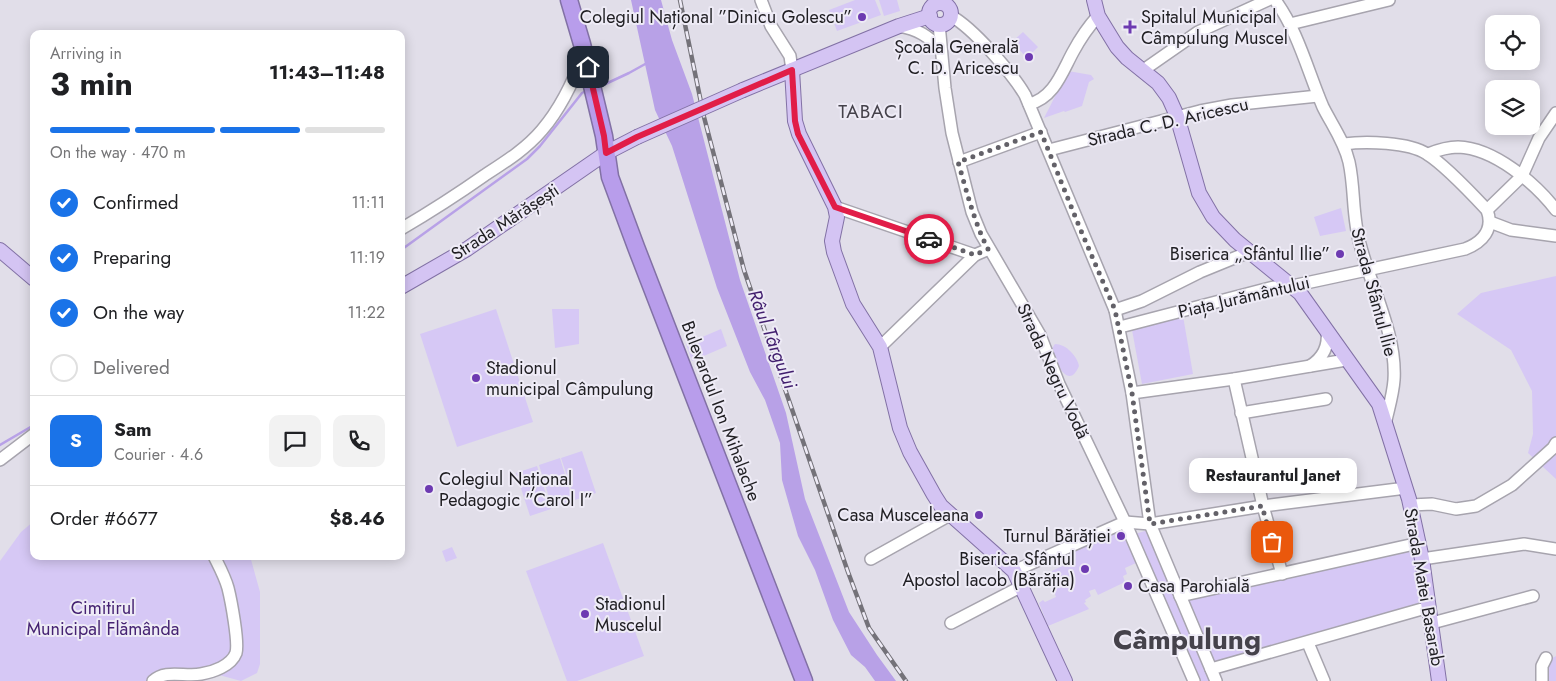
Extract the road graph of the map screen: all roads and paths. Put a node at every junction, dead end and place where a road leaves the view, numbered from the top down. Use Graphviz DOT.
graph roads {
  1 [pos="569,0"];
  2 [pos="761,0"];
  3 [pos="1094,0"];
  4 [pos="1268,0"];
  5 [pos="1275,0"];
  6 [pos="1389,0"];
  7 [pos="940,10"];
  8 [pos="1098,16"];
  9 [pos="1290,24"];
  10 [pos="899,26"];
  11 [pos="941,50"];
  12 [pos="584,53"];
  13 [pos="792,70"];
  14 [pos="1142,71"];
  15 [pos="1318,96"];
  16 [pos="1029,104"];
  17 [pos="1556,114"];
  18 [pos="1177,116"];
  19 [pos="1041,132"];
  20 [pos="1344,144"];
  21 [pos="1049,150"];
  22 [pos="606,153"];
  23 [pos="1428,154"];
  24 [pos="958,162"];
  25 [pos="1522,176"];
  26 [pos="835,207"];
  27 [pos="1487,210"];
  28 [pos="1556,210"];
  29 [pos="1490,222"];
  30 [pos="405,226"];
  31 [pos="1556,236"];
  32 [pos="988,249"];
  33 [pos="0,250"];
  34 [pos="1250,252"];
  35 [pos="975,255"];
  36 [pos="1369,269"];
  37 [pos="30,276"];
  38 [pos="405,285"];
  39 [pos="1292,286"];
  40 [pos="1115,310"];
  41 [pos="1120,327"];
  42 [pos="1327,331"];
  43 [pos="880,347"];
  44 [pos="1346,360"];
  45 [pos="1309,366"];
  46 [pos="1234,379"];
  47 [pos="1132,393"];
  48 [pos="1326,399"];
  49 [pos="1241,412"];
  50 [pos="1386,420"];
  51 [pos="30,437"];
  52 [pos="1556,443"];
  53 [pos="0,460"];
  54 [pos="1406,488"];
  55 [pos="1410,505"];
  56 [pos="1262,506"];
  57 [pos="950,515"];
  58 [pos="1125,522"];
  59 [pos="1150,524"];
  60 [pos="1419,543"];
  61 [pos="1556,549"];
  62 [pos="871,559"];
  63 [pos="1422,559"];
  64 [pos="216,560"];
  65 [pos="1014,571"];
  66 [pos="1282,574"];
  67 [pos="1022,586"];
  68 [pos="1180,596"];
  69 [pos="1533,596"];
  70 [pos="1429,607"];
  71 [pos="951,623"];
  72 [pos="1432,623"];
  73 [pos="1308,643"];
  74 [pos="1546,658"];
  75 [pos="1211,668"];
  76 [pos="801,680"];
  77 [pos="153,681"];
  78 [pos="1064,681"];
  79 [pos="1194,681"];
  80 [pos="1216,681"];
  81 [pos="1324,681"];
  82 [pos="1439,681"];
  83 [pos="1542,681"];
  1 -- 12 [label="highway, Bulevardul Ion Mihalache"];
  2 -- 13 [label="street"];
  3 -- 8 [label="main road, Strada Matei Basarab"];
  4 -- 14 [label="street"];
  5 -- 9 [label="street, Strada Sfântul Ilie"];
  6 -- 9 [label="street"];
  7 -- 10 [label="main road, Strada Mărășești"];
  7 -- 11 [label="street, Strada Negru Vodă"];
  7 -- 16 [label="street"];
  8 -- 14 [label="main road, Strada Matei Basarab"];
  8 -- 16 [label="street"];
  9 -- 15 [label="street, Strada Sfântul Ilie"];
  10 -- 11 [label="street"];
  10 -- 13 [label="main road, Strada Mărășești"];
  11 -- 24 [label="street, Strada Negru Vodă"];
  12 -- 22 [label="highway, Bulevardul Ion Mihalache"];
  12 -- 30 [label="street"];
  13 -- 22 [label="main road, Strada Mărășești, bridge"];
  13 -- 26 [label="main road"];
  14 -- 18 [label="main road, Strada Matei Basarab"];
  15 -- 18 [label="street, Strada C. D. Aricescu"];
  15 -- 20 [label="street, Strada Sfântul Ilie"];
  16 -- 19 [label="street"];
  17 -- 25 [label="street"];
  18 -- 21 [label="street, Strada C. D. Aricescu"];
  18 -- 34 [label="main road, Strada Matei Basarab"];
  19 -- 21 [label="street"];
  19 -- 24 [label="street"];
  20 -- 23 [label="street"];
  20 -- 36 [label="street, Strada Sfântul Ilie"];
  21 -- 40 [label="street"];
  22 -- 38 [label="main road, Strada Mărășești"];
  22 -- 76 [label="highway, Bulevardul Ion Mihalache"];
  23 -- 25 [label="street"];
  23 -- 27 [label="street"];
  24 -- 32 [label="street, Strada Negru Vodă"];
  25 -- 27 [label="street"];
  25 -- 28 [label="street"];
  26 -- 35 [label="street"];
  26 -- 43 [label="main road"];
  27 -- 29 [label="street"];
  29 -- 31 [label="street"];
  29 -- 36 [label="street, Piața Jurământului"];
  32 -- 35 [label="street"];
  32 -- 58 [label="street, Strada Negru Vodă"];
  33 -- 37 [label="main road"];
  34 -- 39 [label="main road, Strada Matei Basarab"];
  34 -- 40 [label="street"];
  35 -- 43 [label="street"];
  36 -- 39 [label="street, Piața Jurământului"];
  36 -- 50 [label="street, Strada Sfântul Ilie"];
  39 -- 41 [label="street, Piața Jurământului"];
  39 -- 42 [label="main road, Strada Matei Basarab"];
  40 -- 41 [label="street"];
  41 -- 47 [label="street"];
  42 -- 44 [label="main road, Strada Matei Basarab"];
  42 -- 45 [label="street"];
  43 -- 57 [label="main road"];
  44 -- 45 [label="street"];
  44 -- 50 [label="main road, Strada Matei Basarab"];
  45 -- 46 [label="street"];
  46 -- 47 [label="street"];
  46 -- 49 [label="street"];
  47 -- 59 [label="street"];
  48 -- 49 [label="street"];
  49 -- 56 [label="street"];
  50 -- 54 [label="main road, Strada Matei Basarab"];
  51 -- 53 [label="street"];
  52 -- 55 [label="street"];
  54 -- 55 [label="main road, Strada Matei Basarab"];
  54 -- 56 [label="street"];
  55 -- 60 [label="main road, Strada Matei Basarab"];
  56 -- 59 [label="street"];
  56 -- 66 [label="street"];
  57 -- 62 [label="street"];
  57 -- 65 [label="main road"];
  58 -- 59 [label="street"];
  58 -- 65 [label="street"];
  58 -- 79 [label="street, Strada Negru Vodă"];
  59 -- 68 [label="street"];
  60 -- 63 [label="main road, Strada Matei Basarab"];
  60 -- 66 [label="street"];
  61 -- 63 [label="street"];
  63 -- 70 [label="main road, Strada Matei Basarab"];
  64 -- 77 [label="street"];
  65 -- 67 [label="main road"];
  66 -- 68 [label="street"];
  67 -- 71 [label="street"];
  67 -- 78 [label="main road"];
  68 -- 75 [label="street"];
  69 -- 72 [label="street"];
  70 -- 72 [label="main road, Strada Matei Basarab"];
  70 -- 73 [label="street"];
  72 -- 82 [label="main road, Strada Matei Basarab"];
  73 -- 75 [label="street"];
  73 -- 81 [label="street"];
  74 -- 83 [label="street"];
  75 -- 80 [label="street"];
}
